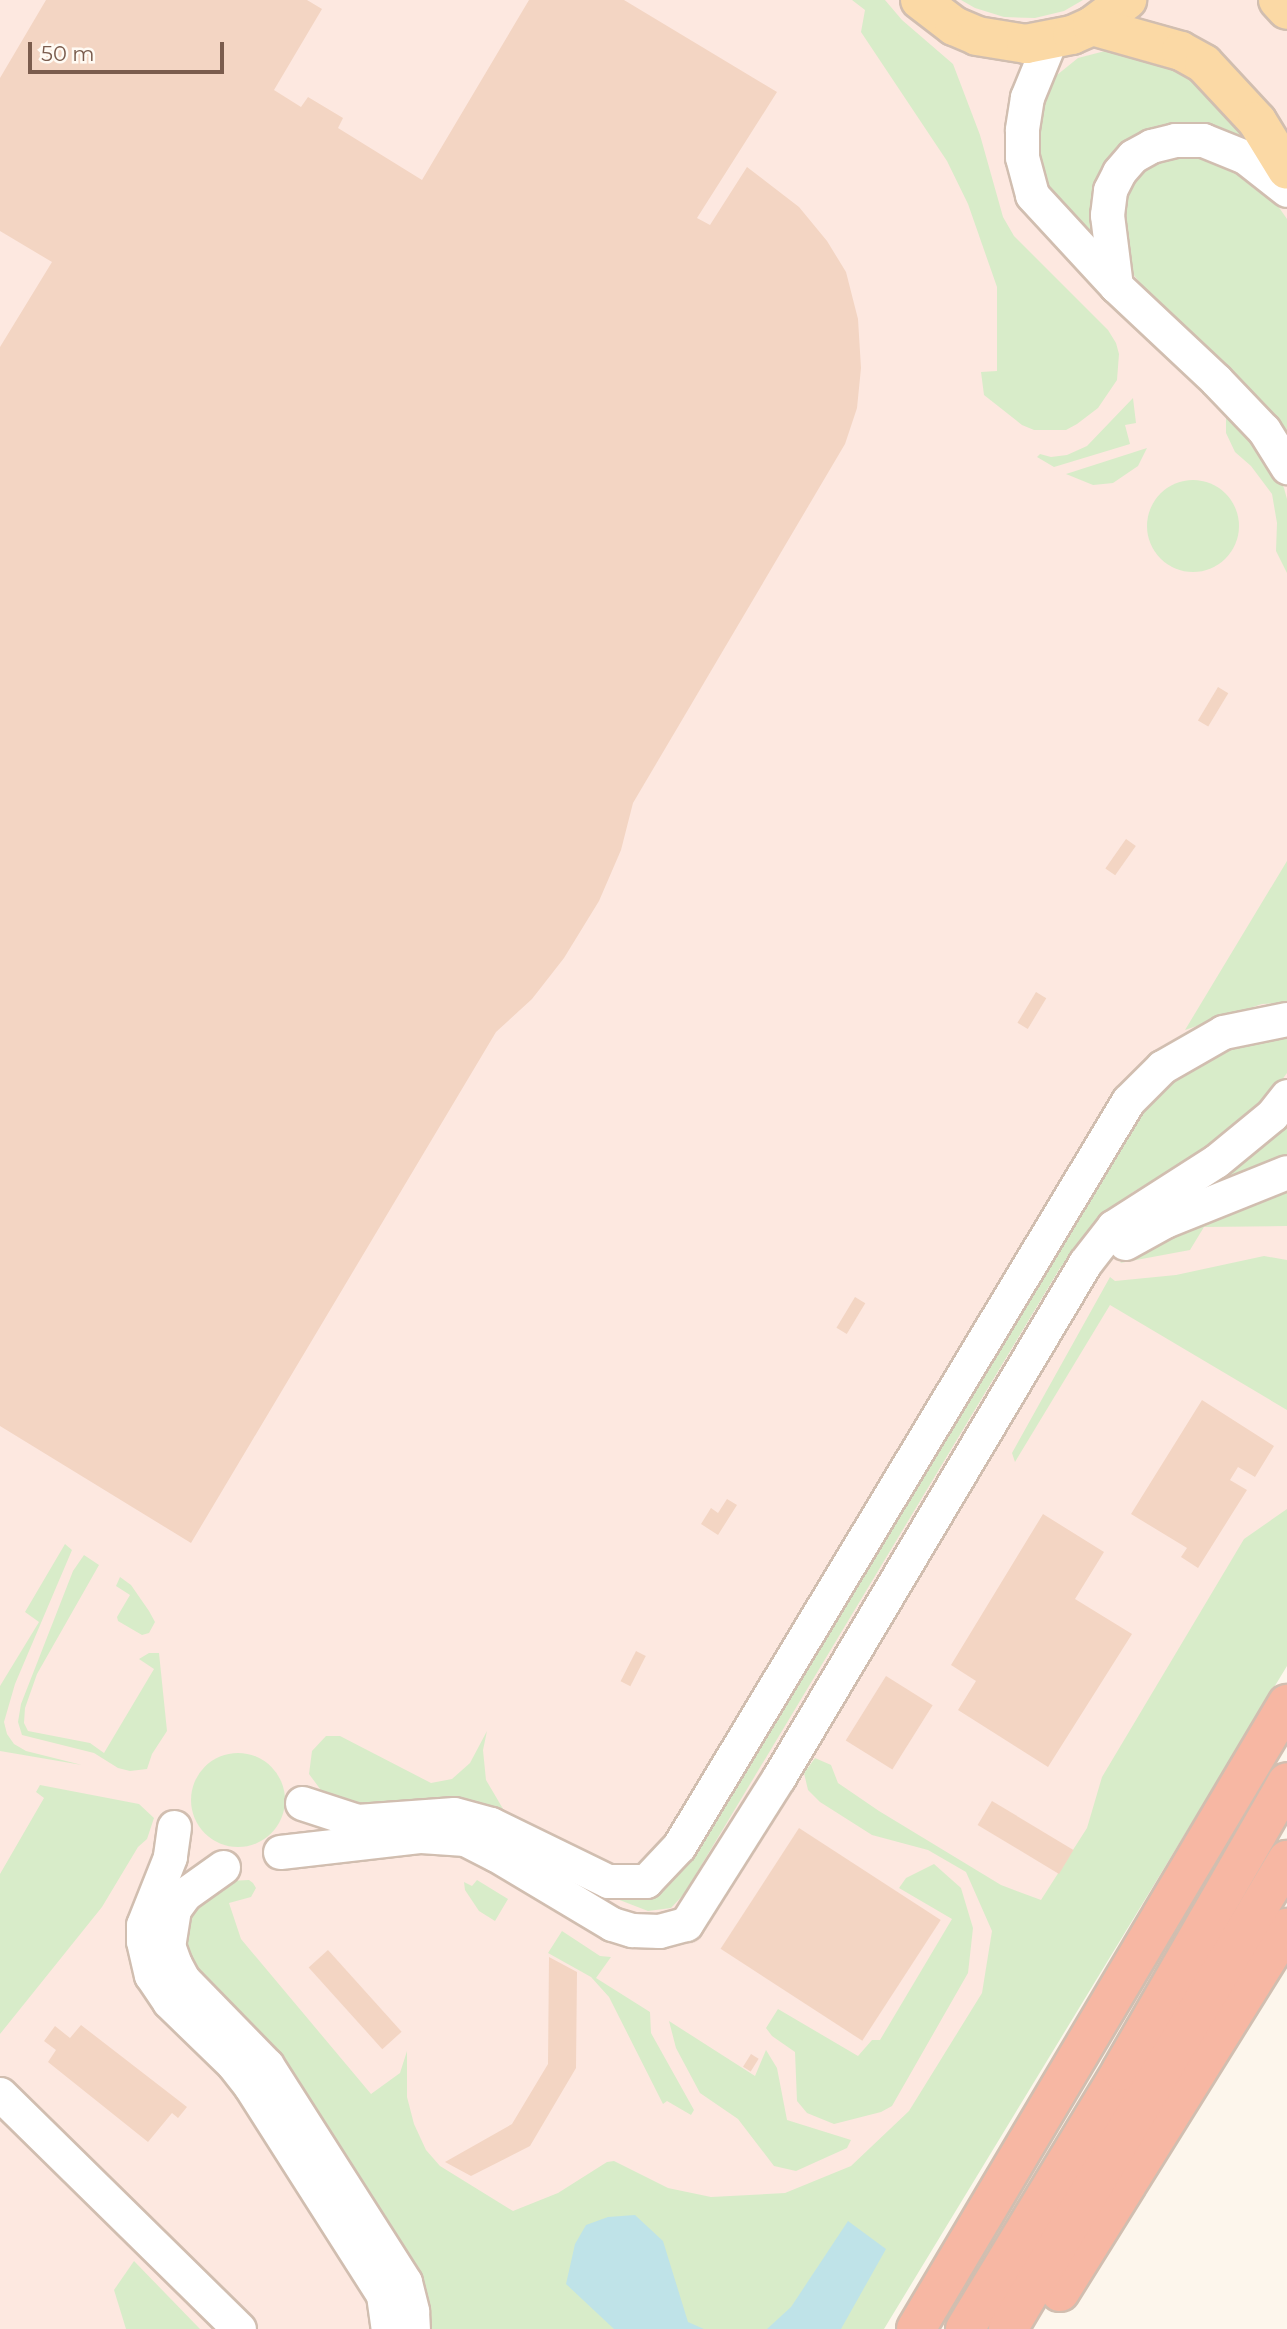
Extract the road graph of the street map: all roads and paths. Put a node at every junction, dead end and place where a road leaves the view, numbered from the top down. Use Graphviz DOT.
graph roads {
  1 [pos="920,0"];
  2 [pos="1127,0"];
  3 [pos="1278,0"];
  4 [pos="1287,10"];
  5 [pos="1093,26"];
  6 [pos="1050,41"];
  7 [pos="1287,170"];
  8 [pos="1287,190"];
  9 [pos="1116,286"];
  10 [pos="1287,467"];
  11 [pos="1287,1018"];
  12 [pos="1287,1096"];
  13 [pos="1287,1172"];
  14 [pos="1085,1263"];
  15 [pos="1287,1704"];
  16 [pos="1287,1782"];
  17 [pos="302,1802"];
  18 [pos="174,1827"];
  19 [pos="280,1852"];
  20 [pos="1287,1860"];
  21 [pos="223,1867"];
  22 [pos="1287,1928"];
  23 [pos="0,2094"];
  24 [pos="237,2328"];
  25 [pos="388,2329"];
  26 [pos="413,2329"];
  27 [pos="916,2329"];
  28 [pos="965,2329"];
  29 [pos="1008,2329"];
  30 [pos="1036,2329"];
  1 -- 6 [label="main road"];
  2 -- 5 [label="main road"];
  3 -- 4 [label="main road"];
  5 -- 6 [label="main road"];
  5 -- 7 [label="main road"];
  6 -- 9 [label="street"];
  8 -- 9 [label="street"];
  9 -- 10 [label="street"];
  11 -- 17 [label="street"];
  12 -- 14 [label="street"];
  13 -- 14 [label="street"];
  14 -- 19 [label="street"];
  15 -- 27 [label="highway"];
  16 -- 28 [label="highway"];
  18 -- 25 [label="street"];
  20 -- 29 [label="highway"];
  21 -- 26 [label="street"];
  22 -- 30 [label="highway"];
  23 -- 24 [label="street"];
}
